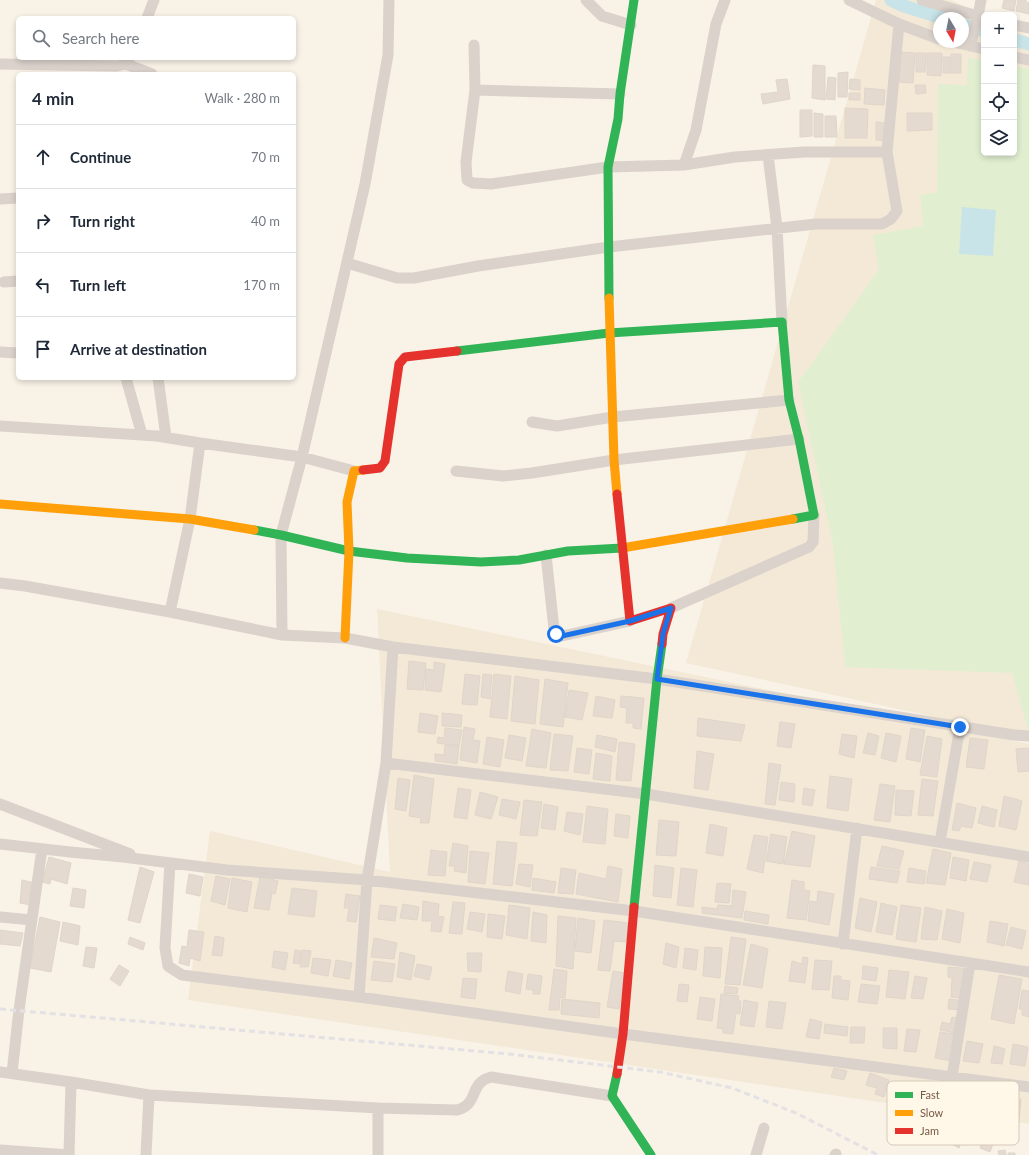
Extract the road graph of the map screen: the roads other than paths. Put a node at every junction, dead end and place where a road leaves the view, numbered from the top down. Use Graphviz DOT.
graph roads {
  1 [pos="154,0"];
  2 [pos="389,0"];
  3 [pos="586,0"];
  4 [pos="634,0"];
  5 [pos="725,0"];
  6 [pos="849,0"];
  7 [pos="922,0"];
  8 [pos="981,0"];
  9 [pos="148,16"];
  10 [pos="980,17"];
  11 [pos="899,24"];
  12 [pos="631,25"];
  13 [pos="1017,26"];
  14 [pos="1029,28"];
  15 [pos="933,36"];
  16 [pos="474,45"];
  17 [pos="970,46"];
  18 [pos="981,49"];
  19 [pos="1017,58"];
  20 [pos="1029,60"];
  21 [pos="127,61"];
  22 [pos="0,64"];
  23 [pos="148,72"];
  24 [pos="475,90"];
  25 [pos="620,94"];
  26 [pos="887,152"];
  27 [pos="768,155"];
  28 [pos="684,165"];
  29 [pos="608,167"];
  30 [pos="16,198"];
  31 [pos="0,199"];
  32 [pos="777,228"];
  33 [pos="609,247"];
  34 [pos="347,263"];
  35 [pos="16,281"];
  36 [pos="4,282"];
  37 [pos="782,322"];
  38 [pos="609,333"];
  39 [pos="0,352"];
  40 [pos="16,353"];
  41 [pos="127,380"];
  42 [pos="158,380"];
  43 [pos="789,400"];
  44 [pos="613,417"];
  45 [pos="532,422"];
  46 [pos="0,426"];
  47 [pos="142,435"];
  48 [pos="166,437"];
  49 [pos="799,440"];
  50 [pos="200,444"];
  51 [pos="302,457"];
  52 [pos="614,460"];
  53 [pos="456,471"];
  54 [pos="354,472"];
  55 [pos="0,504"];
  56 [pos="814,515"];
  57 [pos="190,519"];
  58 [pos="281,535"];
  59 [pos="623,548"];
  60 [pos="349,551"];
  61 [pos="546,555"];
  62 [pos="0,584"];
  63 [pos="671,608"];
  64 [pos="170,612"];
  65 [pos="630,621"];
  66 [pos="282,635"];
  67 [pos="345,638"];
  68 [pos="393,647"];
  69 [pos="657,679"];
  70 [pos="960,727"];
  71 [pos="1029,736"];
  72 [pos="386,763"];
  73 [pos="646,794"];
  74 [pos="0,804"];
  75 [pos="857,828"];
  76 [pos="940,842"];
  77 [pos="0,844"];
  78 [pos="42,849"];
  79 [pos="1029,857"];
  80 [pos="145,860"];
  81 [pos="170,863"];
  82 [pos="367,880"];
  83 [pos="634,912"];
  84 [pos="0,917"];
  85 [pos="32,920"];
  86 [pos="843,944"];
  87 [pos="970,963"];
  88 [pos="1029,972"];
  89 [pos="359,996"];
  90 [pos="623,1034"];
  91 [pos="0,1072"];
  92 [pos="12,1073"];
  93 [pos="952,1077"];
  94 [pos="983,1081"];
  95 [pos="71,1082"];
  96 [pos="1019,1086"];
  97 [pos="1029,1087"];
  98 [pos="149,1095"];
  99 [pos="612,1096"];
  100 [pos="378,1108"];
  101 [pos="764,1128"];
  102 [pos="0,1150"];
  103 [pos="68,1155"];
  104 [pos="146,1155"];
  105 [pos="378,1155"];
  106 [pos="651,1155"];
  107 [pos="756,1155"];
  1 -- 9 [label="street"];
  2 -- 34 [label="street"];
  3 -- 12 [label="street"];
  4 -- 12 [label="street"];
  5 -- 28 [label="street"];
  6 -- 11 [label="street"];
  7 -- 10 [label="street"];
  8 -- 10 [label="street"];
  10 -- 17 [label="street"];
  11 -- 15 [label="street"];
  11 -- 26 [label="street"];
  12 -- 25 [label="street"];
  13 -- 14 [label="street"];
  16 -- 24 [label="street"];
  17 -- 18 [label="street"];
  19 -- 20 [label="street"];
  21 -- 22 [label="street"];
  21 -- 23 [label="street"];
  24 -- 25 [label="street"];
  24 -- 29 [label="street"];
  25 -- 29 [label="street"];
  26 -- 27 [label="street"];
  26 -- 32 [label="street"];
  27 -- 28 [label="street"];
  27 -- 32 [label="street"];
  28 -- 29 [label="street"];
  29 -- 33 [label="street"];
  30 -- 31 [label="street"];
  32 -- 33 [label="street"];
  32 -- 37 [label="street"];
  33 -- 34 [label="street"];
  33 -- 38 [label="street"];
  34 -- 51 [label="street"];
  35 -- 36 [label="street"];
  37 -- 38 [label="street"];
  37 -- 43 [label="street"];
  38 -- 44 [label="street"];
  38 -- 54 [label="street"];
  39 -- 40 [label="street"];
  41 -- 47 [label="street"];
  42 -- 48 [label="street"];
  43 -- 44 [label="street"];
  43 -- 49 [label="street"];
  44 -- 45 [label="street"];
  44 -- 52 [label="street"];
  46 -- 47 [label="street"];
  47 -- 48 [label="street"];
  48 -- 50 [label="street"];
  49 -- 52 [label="street"];
  49 -- 56 [label="street"];
  50 -- 51 [label="street"];
  50 -- 57 [label="street"];
  51 -- 54 [label="street"];
  51 -- 58 [label="street"];
  52 -- 53 [label="street"];
  52 -- 59 [label="street"];
  54 -- 60 [label="street"];
  55 -- 57 [label="street"];
  56 -- 59 [label="street"];
  56 -- 63 [label="street"];
  57 -- 58 [label="street"];
  57 -- 64 [label="street"];
  58 -- 60 [label="street"];
  58 -- 66 [label="street"];
  59 -- 61 [label="street"];
  59 -- 65 [label="street"];
  60 -- 61 [label="street"];
  60 -- 67 [label="street"];
  61 -- 65 [label="street"];
  62 -- 64 [label="street"];
  63 -- 65 [label="street"];
  63 -- 69 [label="street"];
  64 -- 66 [label="street"];
  66 -- 67 [label="street"];
  67 -- 68 [label="street"];
  68 -- 69 [label="street"];
  68 -- 72 [label="street"];
  69 -- 70 [label="street"];
  69 -- 73 [label="street"];
  70 -- 71 [label="street"];
  70 -- 76 [label="street"];
  72 -- 73 [label="street"];
  72 -- 82 [label="street"];
  73 -- 75 [label="street"];
  73 -- 83 [label="street"];
  74 -- 80 [label="street"];
  75 -- 76 [label="street"];
  75 -- 86 [label="street"];
  76 -- 79 [label="street"];
  77 -- 78 [label="street"];
  78 -- 80 [label="street"];
  78 -- 85 [label="street"];
  80 -- 81 [label="street"];
  81 -- 82 [label="street"];
  81 -- 89 [label="street"];
  82 -- 83 [label="street"];
  82 -- 89 [label="street"];
  83 -- 86 [label="street"];
  83 -- 90 [label="street"];
  84 -- 85 [label="street"];
  85 -- 92 [label="street"];
  86 -- 87 [label="street"];
  87 -- 88 [label="street"];
  87 -- 93 [label="street"];
  89 -- 90 [label="street"];
  90 -- 93 [label="street"];
  90 -- 99 [label="street"];
  91 -- 92 [label="street"];
  92 -- 95 [label="street"];
  93 -- 94 [label="street"];
  95 -- 98 [label="street"];
  95 -- 103 [label="street"];
  96 -- 97 [label="street"];
  98 -- 100 [label="street"];
  98 -- 104 [label="street"];
  99 -- 100 [label="street"];
  99 -- 106 [label="street"];
  100 -- 105 [label="street"];
  101 -- 107 [label="street"];
  102 -- 103 [label="street"];
}
